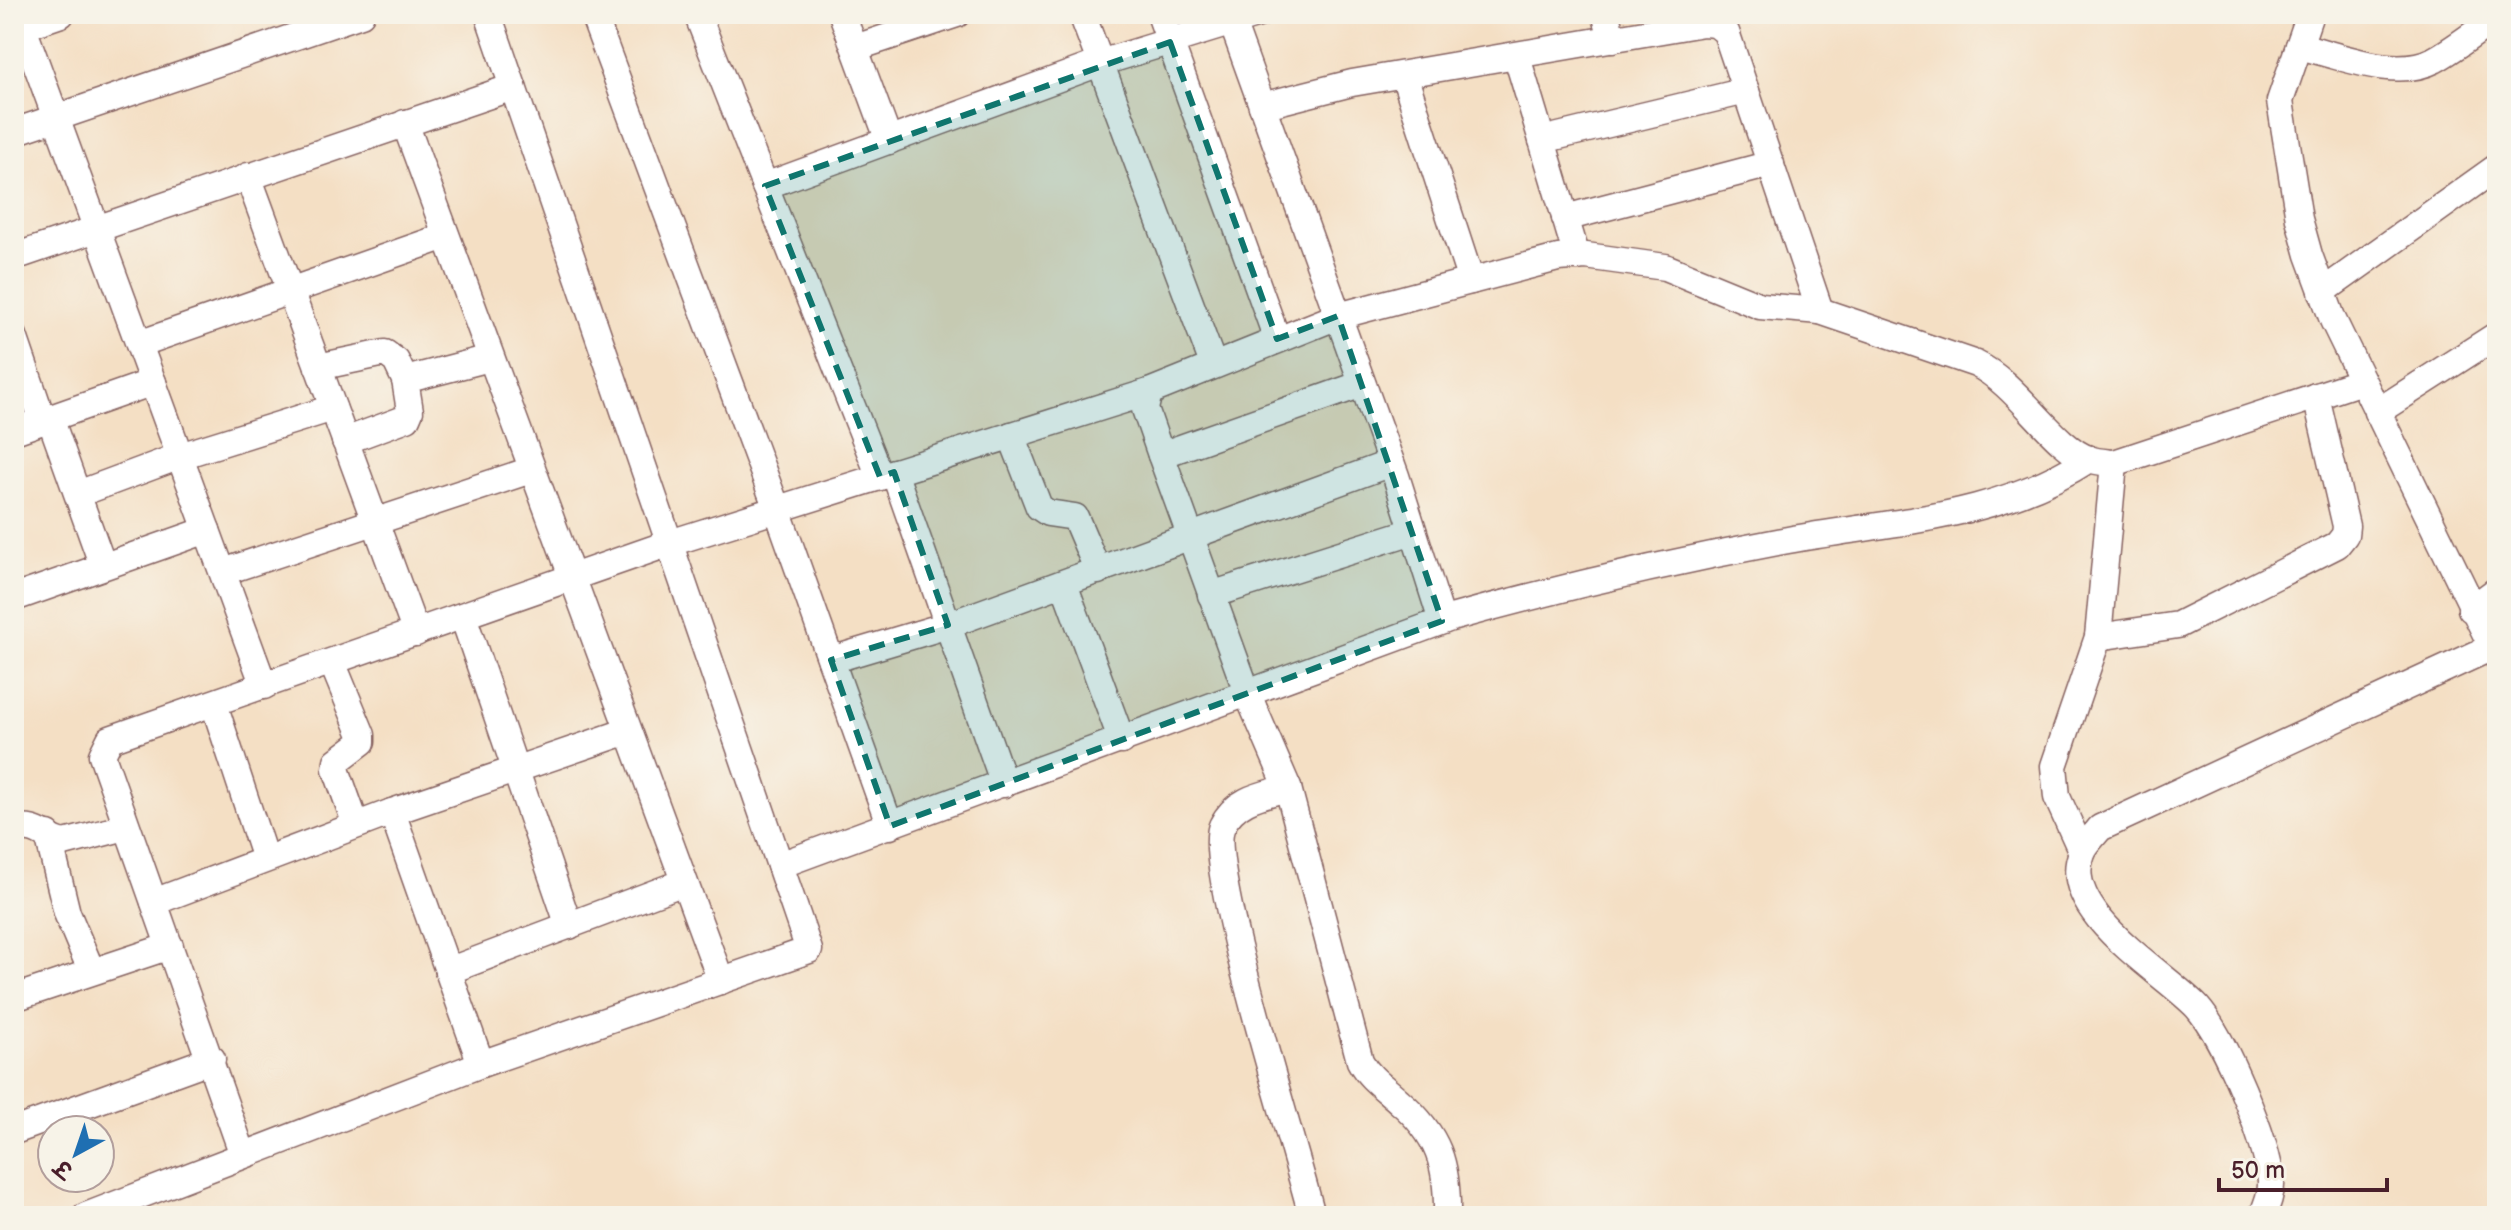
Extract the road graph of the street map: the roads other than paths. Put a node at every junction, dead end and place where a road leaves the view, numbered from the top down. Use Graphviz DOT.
graph roads {
  1 [pos="61,14"];
  2 [pos="361,14"];
  3 [pos="488,14"];
  4 [pos="593,14"];
  5 [pos="697,14"];
  6 [pos="842,14"];
  7 [pos="957,14"];
  8 [pos="1082,14"];
  9 [pos="1160,14"];
  10 [pos="1259,14"];
  11 [pos="1605,14"];
  12 [pos="2310,14"];
  13 [pos="2497,17"];
  14 [pos="1230,18"];
  15 [pos="18,24"];
  16 [pos="1613,39"];
  17 [pos="1170,42"];
  18 [pos="2299,46"];
  19 [pos="855,48"];
  20 [pos="1517,57"];
  21 [pos="1100,63"];
  22 [pos="1404,75"];
  23 [pos="513,87"];
  24 [pos="1746,91"];
  25 [pos="1262,106"];
  26 [pos="55,118"];
  27 [pos="405,123"];
  28 [pos="14,132"];
  29 [pos="1542,140"];
  30 [pos="889,141"];
  31 [pos="1771,164"];
  32 [pos="2497,167"];
  33 [pos="248,176"];
  34 [pos="765,186"];
  35 [pos="1565,218"];
  36 [pos="95,227"];
  37 [pos="446,236"];
  38 [pos="14,257"];
  39 [pos="1577,257"];
  40 [pos="1471,281"];
  41 [pos="2322,292"];
  42 [pos="291,293"];
  43 [pos="1820,311"];
  44 [pos="1338,316"];
  45 [pos="2497,335"];
  46 [pos="14,336"];
  47 [pos="1277,339"];
  48 [pos="139,344"];
  49 [pos="490,358"];
  50 [pos="1213,364"];
  51 [pos="318,367"];
  52 [pos="405,380"];
  53 [pos="2362,381"];
  54 [pos="153,382"];
  55 [pos="1362,384"];
  56 [pos="1149,392"];
  57 [pos="2316,396"];
  58 [pos="333,408"];
  59 [pos="2377,412"];
  60 [pos="47,419"];
  61 [pos="14,431"];
  62 [pos="1011,435"];
  63 [pos="345,441"];
  64 [pos="1161,455"];
  65 [pos="180,456"];
  66 [pos="2101,461"];
  67 [pos="1391,463"];
  68 [pos="531,470"];
  69 [pos="887,474"];
  70 [pos="78,494"];
  71 [pos="777,509"];
  72 [pos="374,520"];
  73 [pos="207,530"];
  74 [pos="1413,531"];
  75 [pos="1191,538"];
  76 [pos="670,543"];
  77 [pos="103,566"];
  78 [pos="1098,571"];
  79 [pos="223,572"];
  80 [pos="571,578"];
  81 [pos="1064,584"];
  82 [pos="2497,590"];
  83 [pos="1211,595"];
  84 [pos="14,598"];
  85 [pos="2471,609"];
  86 [pos="463,616"];
  87 [pos="1442,621"];
  88 [pos="948,625"];
  89 [pos="416,633"];
  90 [pos="2098,637"];
  91 [pos="2494,653"];
  92 [pos="831,660"];
  93 [pos="332,662"];
  94 [pos="264,686"];
  95 [pos="1248,695"];
  96 [pos="214,704"];
  97 [pos="628,731"];
  98 [pos="1122,741"];
  99 [pos="516,769"];
  100 [pos="1004,784"];
  101 [pos="1288,788"];
  102 [pos="392,812"];
  103 [pos="356,825"];
  104 [pos="890,826"];
  105 [pos="126,827"];
  106 [pos="14,830"];
  107 [pos="48,835"];
  108 [pos="2082,852"];
  109 [pos="265,859"];
  110 [pos="780,865"];
  111 [pos="684,882"];
  112 [pos="154,902"];
  113 [pos="569,926"];
  114 [pos="170,946"];
  115 [pos="91,970"];
  116 [pos="448,971"];
  117 [pos="721,981"];
  118 [pos="15,993"];
  119 [pos="212,1059"];
  120 [pos="481,1064"];
  121 [pos="14,1131"];
  122 [pos="243,1155"];
  123 [pos="86,1216"];
  124 [pos="1312,1216"];
  125 [pos="1447,1216"];
  126 [pos="2262,1216"];
  1 -- 15 [label="street"];
  2 -- 26 [label="street"];
  3 -- 23 [label="street"];
  4 -- 71 [label="street"];
  5 -- 34 [label="street"];
  6 -- 19 [label="street"];
  7 -- 19 [label="street"];
  8 -- 21 [label="street"];
  9 -- 17 [label="street"];
  10 -- 14 [label="street"];
  11 -- 16 [label="street"];
  12 -- 18 [label="street"];
  13 -- 18 [label="street"];
  14 -- 17 [label="street"];
  14 -- 25 [label="street"];
  15 -- 26 [label="street"];
  16 -- 20 [label="street"];
  16 -- 24 [label="street"];
  17 -- 21 [label="street"];
  17 -- 47 [label="street"];
  18 -- 41 [label="street"];
  19 -- 30 [label="street"];
  20 -- 22 [label="street"];
  20 -- 29 [label="street"];
  21 -- 30 [label="street"];
  21 -- 50 [label="street"];
  22 -- 25 [label="street"];
  22 -- 40 [label="street"];
  23 -- 27 [label="street"];
  23 -- 76 [label="street"];
  24 -- 29 [label="street"];
  24 -- 31 [label="street"];
  25 -- 44 [label="street"];
  26 -- 28 [label="street"];
  26 -- 36 [label="street"];
  27 -- 33 [label="street"];
  27 -- 37 [label="street"];
  29 -- 35 [label="street"];
  30 -- 34 [label="street"];
  31 -- 35 [label="street"];
  31 -- 43 [label="street"];
  32 -- 41 [label="street"];
  33 -- 36 [label="street"];
  33 -- 42 [label="street"];
  34 -- 69 [label="street"];
  35 -- 39 [label="street"];
  36 -- 38 [label="street"];
  36 -- 48 [label="street"];
  37 -- 42 [label="street"];
  37 -- 49 [label="street"];
  39 -- 40 [label="street"];
  39 -- 43 [label="street"];
  40 -- 44 [label="street"];
  41 -- 53 [label="street"];
  42 -- 48 [label="street"];
  42 -- 51 [label="street"];
  43 -- 66 [label="street"];
  44 -- 47 [label="street"];
  44 -- 55 [label="street"];
  45 -- 59 [label="street"];
  46 -- 60 [label="street"];
  47 -- 50 [label="street"];
  48 -- 54 [label="street"];
  49 -- 52 [label="street"];
  49 -- 68 [label="street"];
  50 -- 56 [label="street"];
  51 -- 52 [label="street"];
  51 -- 58 [label="street"];
  52 -- 63 [label="street"];
  53 -- 57 [label="street"];
  53 -- 59 [label="street"];
  54 -- 60 [label="street"];
  54 -- 65 [label="street"];
  55 -- 64 [label="street"];
  55 -- 67 [label="street"];
  56 -- 62 [label="street"];
  56 -- 64 [label="street"];
  57 -- 66 [label="street"];
  57 -- 90 [label="street"];
  58 -- 63 [label="street"];
  58 -- 65 [label="street"];
  59 -- 85 [label="street"];
  60 -- 61 [label="street"];
  60 -- 70 [label="street"];
  62 -- 69 [label="street"];
  62 -- 78 [label="street"];
  63 -- 72 [label="street"];
  64 -- 75 [label="street"];
  65 -- 70 [label="street"];
  65 -- 73 [label="street"];
  66 -- 87 [label="street"];
  66 -- 90 [label="street"];
  67 -- 74 [label="street"];
  67 -- 75 [label="street"];
  68 -- 72 [label="street"];
  68 -- 80 [label="street"];
  69 -- 71 [label="street"];
  69 -- 88 [label="street"];
  70 -- 77 [label="street"];
  71 -- 76 [label="street"];
  71 -- 92 [label="street"];
  72 -- 79 [label="street"];
  72 -- 89 [label="street"];
  73 -- 77 [label="street"];
  73 -- 79 [label="street"];
  74 -- 83 [label="street"];
  74 -- 87 [label="street"];
  75 -- 78 [label="street"];
  75 -- 83 [label="street"];
  76 -- 80 [label="street"];
  76 -- 110 [label="street"];
  77 -- 84 [label="street"];
  78 -- 81 [label="street"];
  79 -- 94 [label="street"];
  80 -- 86 [label="street"];
  80 -- 97 [label="street"];
  81 -- 88 [label="street"];
  81 -- 98 [label="street"];
  82 -- 85 [label="street"];
  83 -- 95 [label="street"];
  85 -- 91 [label="street"];
  86 -- 89 [label="street"];
  86 -- 99 [label="street"];
  87 -- 95 [label="street"];
  88 -- 92 [label="street"];
  88 -- 100 [label="street"];
  89 -- 93 [label="street"];
  90 -- 108 [label="street"];
  91 -- 108 [label="street"];
  92 -- 104 [label="street"];
  93 -- 94 [label="street"];
  93 -- 103 [label="street"];
  94 -- 96 [label="street"];
  95 -- 98 [label="street"];
  95 -- 101 [label="street"];
  96 -- 105 [label="street"];
  96 -- 109 [label="street"];
  97 -- 99 [label="street"];
  97 -- 111 [label="street"];
  98 -- 100 [label="street"];
  99 -- 102 [label="street"];
  99 -- 113 [label="street"];
  100 -- 104 [label="street"];
  101 -- 124 [label="street"];
  101 -- 125 [label="street"];
  102 -- 103 [label="street"];
  102 -- 116 [label="street"];
  103 -- 109 [label="street"];
  104 -- 110 [label="street"];
  105 -- 107 [label="street"];
  105 -- 112 [label="street"];
  106 -- 107 [label="street"];
  107 -- 115 [label="street"];
  108 -- 126 [label="street"];
  109 -- 112 [label="street"];
  110 -- 117 [label="street"];
  111 -- 113 [label="street"];
  111 -- 117 [label="street"];
  112 -- 114 [label="street"];
  113 -- 116 [label="street"];
  114 -- 115 [label="street"];
  114 -- 119 [label="street"];
  115 -- 118 [label="street"];
  116 -- 120 [label="street"];
  117 -- 120 [label="street"];
  119 -- 121 [label="street"];
  119 -- 122 [label="street"];
  120 -- 122 [label="street"];
  122 -- 123 [label="street"];
}
